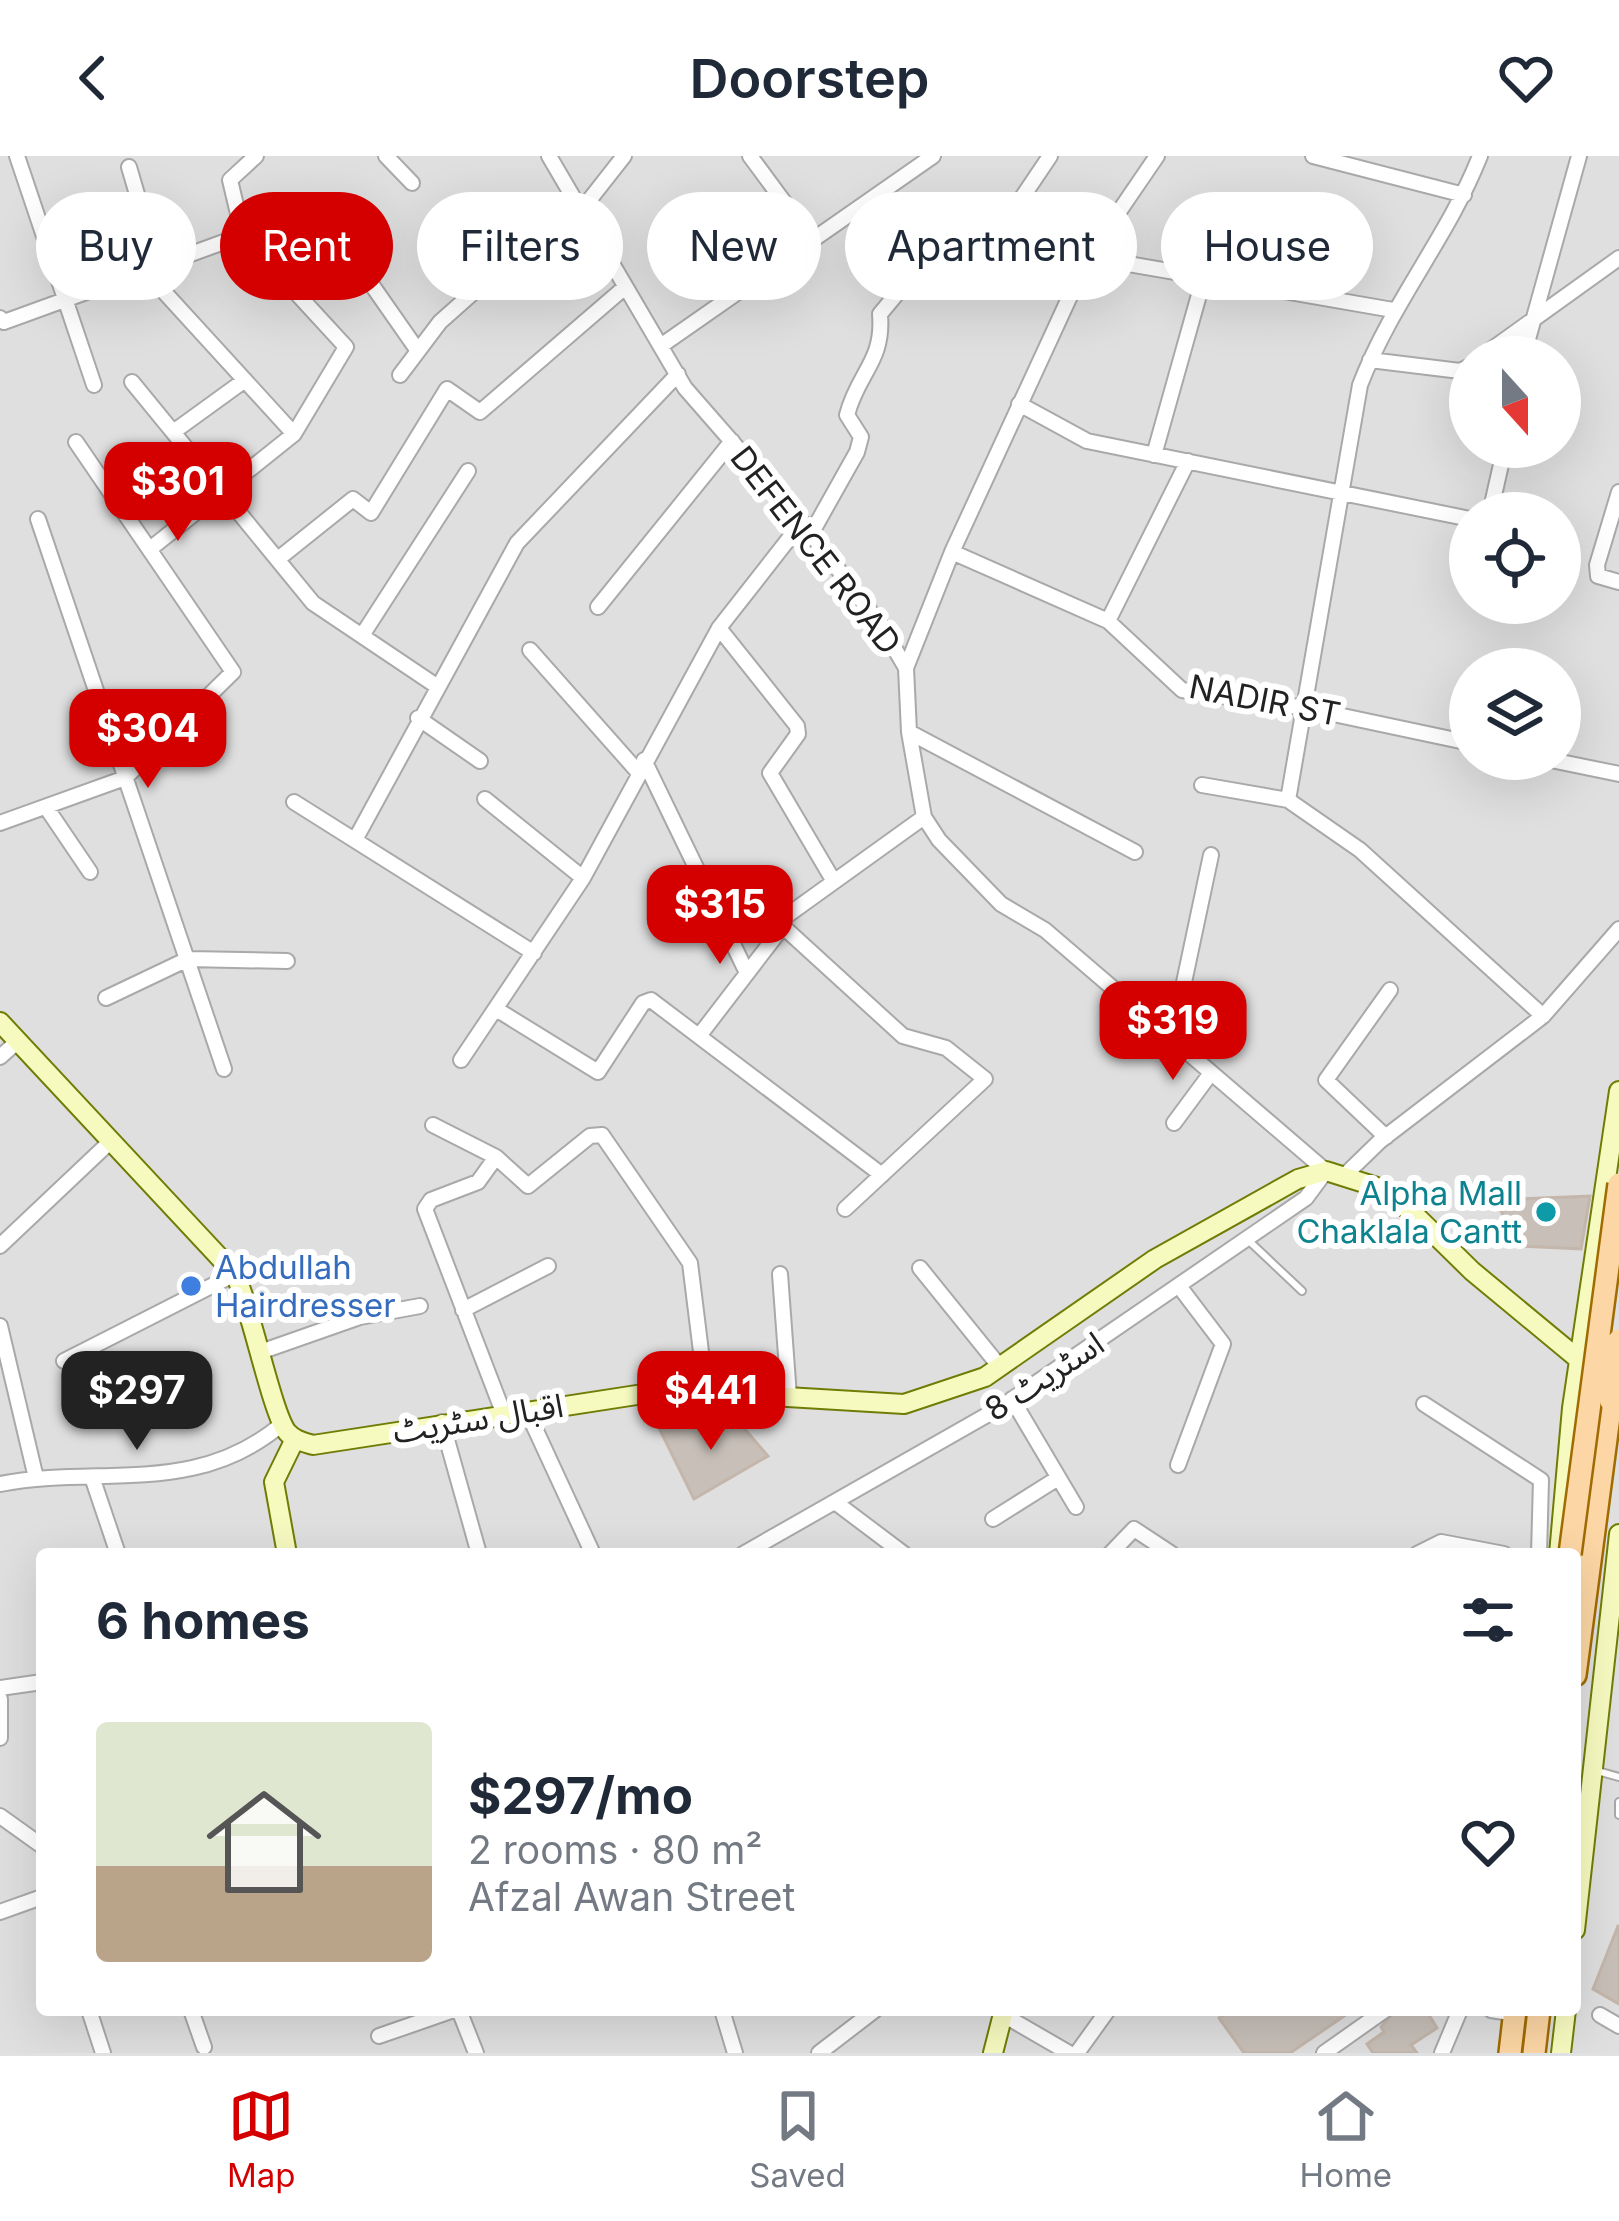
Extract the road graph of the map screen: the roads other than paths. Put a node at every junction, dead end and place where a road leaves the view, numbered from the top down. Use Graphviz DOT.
graph roads {
  1 [pos="17,156"];
  2 [pos="256,156"];
  3 [pos="386,156"];
  4 [pos="549,156"];
  5 [pos="624,156"];
  6 [pos="749,156"];
  7 [pos="933,156"];
  8 [pos="1050,156"];
  9 [pos="1157,156"];
  10 [pos="1313,156"];
  11 [pos="1480,156"];
  12 [pos="1579,156"];
  13 [pos="130,167"];
  14 [pos="412,183"];
  15 [pos="135,192"];
  16 [pos="233,192"];
  17 [pos="569,192"];
  18 [pos="591,192"];
  19 [pos="776,192"];
  20 [pos="1026,192"];
  21 [pos="1132,192"];
  22 [pos="1463,195"];
  23 [pos="821,234"];
  24 [pos="1619,258"];
  25 [pos="624,288"];
  26 [pos="177,300"];
  27 [pos="303,300"];
  28 [pos="382,300"];
  29 [pos="466,300"];
  30 [pos="726,300"];
  31 [pos="892,300"];
  32 [pos="1067,300"];
  33 [pos="1198,300"];
  34 [pos="1336,300"];
  35 [pos="62,301"];
  36 [pos="1393,310"];
  37 [pos="0,318"];
  38 [pos="1532,319"];
  39 [pos="1509,336"];
  40 [pos="1528,336"];
  41 [pos="662,345"];
  42 [pos="418,351"];
  43 [pos="1370,360"];
  44 [pos="1449,370"];
  45 [pos="678,374"];
  46 [pos="400,375"];
  47 [pos="244,380"];
  48 [pos="132,382"];
  49 [pos="94,386"];
  50 [pos="1018,404"];
  51 [pos="176,430"];
  52 [pos="294,434"];
  53 [pos="731,441"];
  54 [pos="76,442"];
  55 [pos="1154,455"];
  56 [pos="1188,461"];
  57 [pos="468,471"];
  58 [pos="223,488"];
  59 [pos="1340,489"];
  60 [pos="1619,491"];
  61 [pos="1449,514"];
  62 [pos="38,520"];
  63 [pos="806,528"];
  64 [pos="150,548"];
  65 [pos="952,552"];
  66 [pos="278,559"];
  67 [pos="1619,582"];
  68 [pos="598,607"];
  69 [pos="1108,621"];
  70 [pos="719,628"];
  71 [pos="363,634"];
  72 [pos="530,650"];
  73 [pos="906,668"];
  74 [pos="435,686"];
  75 [pos="1305,708"];
  76 [pos="418,718"];
  77 [pos="909,732"];
  78 [pos="1449,739"];
  79 [pos="480,761"];
  80 [pos="642,766"];
  81 [pos="1581,767"];
  82 [pos="1619,775"];
  83 [pos="125,778"];
  84 [pos="1202,784"];
  85 [pos="485,799"];
  86 [pos="1288,800"];
  87 [pos="294,802"];
  88 [pos="46,807"];
  89 [pos="924,817"];
  90 [pos="1,821"];
  91 [pos="355,840"];
  92 [pos="1135,852"];
  93 [pos="1211,854"];
  94 [pos="89,872"];
  95 [pos="583,878"];
  96 [pos="833,880"];
  97 [pos="1619,928"];
  98 [pos="782,929"];
  99 [pos="534,953"];
  100 [pos="188,958"];
  101 [pos="287,961"];
  102 [pos="747,973"];
  103 [pos="1390,990"];
  104 [pos="106,998"];
  105 [pos="496,1009"];
  106 [pos="1543,1016"];
  107 [pos="0,1022"];
  108 [pos="699,1036"];
  109 [pos="1172,1040"];
  110 [pos="17,1042"];
  111 [pos="0,1057"];
  112 [pos="461,1060"];
  113 [pos="224,1069"];
  114 [pos="1211,1072"];
  115 [pos="1619,1091"];
  116 [pos="1174,1123"];
  117 [pos="433,1125"];
  118 [pos="1386,1137"];
  119 [pos="112,1140"];
  120 [pos="496,1157"];
  121 [pos="1336,1173"];
  122 [pos="882,1175"];
  123 [pos="1619,1184"];
  124 [pos="844,1209"];
  125 [pos="1247,1240"];
  126 [pos="0,1246"];
  127 [pos="548,1266"];
  128 [pos="920,1268"];
  129 [pos="235,1274"];
  130 [pos="780,1274"];
  131 [pos="1179,1286"];
  132 [pos="1302,1291"];
  133 [pos="420,1306"];
  134 [pos="463,1310"];
  135 [pos="0,1325"];
  136 [pos="1619,1340"];
  137 [pos="263,1352"];
  138 [pos="64,1361"];
  139 [pos="1579,1362"];
  140 [pos="1000,1367"];
  141 [pos="1619,1390"];
  142 [pos="706,1392"];
  143 [pos="788,1396"];
  144 [pos="1012,1399"];
  145 [pos="1424,1404"];
  146 [pos="526,1408"];
  147 [pos="503,1412"];
  148 [pos="442,1422"];
  149 [pos="289,1432"];
  150 [pos="1178,1465"];
  151 [pos="36,1478"];
  152 [pos="92,1478"];
  153 [pos="1058,1478"];
  154 [pos="0,1484"];
  155 [pos="836,1502"];
  156 [pos="1076,1507"];
  157 [pos="993,1519"];
  158 [pos="1619,1534"];
  159 [pos="116,1548"];
  160 [pos="286,1548"];
  161 [pos="477,1548"];
  162 [pos="590,1548"];
  163 [pos="767,1548"];
  164 [pos="896,1548"];
  165 [pos="1116,1548"];
  166 [pos="1163,1548"];
  167 [pos="1430,1548"];
  168 [pos="1473,1548"];
  169 [pos="1539,1548"];
  170 [pos="1560,1548"];
  171 [pos="1571,1548"];
  172 [pos="1581,1629"];
  173 [pos="36,1683"];
  174 [pos="0,1688"];
  175 [pos="0,1699"];
  176 [pos="0,1738"];
  177 [pos="1593,1770"];
  178 [pos="1619,1777"];
  179 [pos="1619,1802"];
  180 [pos="1619,1815"];
  181 [pos="0,1816"];
  182 [pos="36,1842"];
  183 [pos="1581,1877"];
  184 [pos="36,1899"];
  185 [pos="0,1912"];
  186 [pos="1600,2015"];
  187 [pos="91,2016"];
  188 [pos="193,2016"];
  189 [pos="438,2016"];
  190 [pos="459,2016"];
  191 [pos="724,2016"];
  192 [pos="867,2016"];
  193 [pos="1004,2016"];
  194 [pos="1010,2016"];
  195 [pos="1103,2016"];
  196 [pos="1376,2016"];
  197 [pos="1457,2016"];
  198 [pos="1504,2016"];
  199 [pos="1538,2016"];
  200 [pos="1567,2016"];
  201 [pos="1619,2026"];
  202 [pos="379,2036"];
  203 [pos="204,2047"];
  204 [pos="1507,2050"];
  205 [pos="1566,2051"];
  206 [pos="103,2053"];
  207 [pos="476,2053"];
  208 [pos="735,2053"];
  209 [pos="819,2053"];
  210 [pos="992,2053"];
  211 [pos="1073,2053"];
  212 [pos="1324,2053"];
  213 [pos="1442,2053"];
  214 [pos="1534,2053"];
  1 -- 35 [label="street"];
  2 -- 16 [label="street"];
  3 -- 14 [label="street"];
  4 -- 17 [label="street, DEFENCE ROAD"];
  5 -- 18 [label="street"];
  6 -- 19 [label="street"];
  7 -- 23 [label="street"];
  8 -- 20 [label="street"];
  9 -- 21 [label="street"];
  10 -- 22 [label="street"];
  11 -- 22 [label="street"];
  12 -- 38 [label="street"];
  13 -- 15 [label="street"];
  22 -- 36 [label="street"];
  24 -- 38 [label="street"];
  25 -- 41 [label="street, DEFENCE ROAD"];
  25 -- 66 [label="street"];
  26 -- 47 [label="street"];
  27 -- 52 [label="street"];
  28 -- 42 [label="street"];
  29 -- 42 [label="street"];
  30 -- 41 [label="street"];
  31 -- 63 [label="street"];
  32 -- 50 [label="street"];
  33 -- 55 [label="street"];
  34 -- 36 [label="street"];
  35 -- 37 [label="street"];
  35 -- 49 [label="street"];
  36 -- 43 [label="street"];
  38 -- 39 [label="street"];
  38 -- 40 [label="street"];
  41 -- 45 [label="street, DEFENCE ROAD"];
  42 -- 46 [label="street"];
  43 -- 44 [label="street"];
  43 -- 59 [label="street"];
  45 -- 53 [label="street, DEFENCE ROAD"];
  45 -- 74 [label="street"];
  47 -- 51 [label="street"];
  47 -- 52 [label="street"];
  48 -- 51 [label="street"];
  50 -- 55 [label="street"];
  50 -- 65 [label="street"];
  51 -- 58 [label="street"];
  52 -- 58 [label="street"];
  53 -- 63 [label="street, DEFENCE ROAD"];
  53 -- 68 [label="street"];
  54 -- 64 [label="street"];
  55 -- 56 [label="street"];
  56 -- 59 [label="street"];
  56 -- 69 [label="street"];
  57 -- 71 [label="street"];
  58 -- 64 [label="street"];
  58 -- 66 [label="street"];
  59 -- 61 [label="street"];
  59 -- 75 [label="street"];
  60 -- 67 [label="street"];
  62 -- 83 [label="street"];
  63 -- 70 [label="street"];
  63 -- 73 [label="street, DEFENCE ROAD"];
  64 -- 83 [label="street"];
  65 -- 69 [label="street, NADIR ST"];
  65 -- 73 [label="street"];
  66 -- 71 [label="street"];
  69 -- 75 [label="street, NADIR ST"];
  70 -- 80 [label="street"];
  70 -- 96 [label="street"];
  71 -- 74 [label="street"];
  72 -- 80 [label="street"];
  73 -- 77 [label="street, DEFENCE ROAD"];
  74 -- 76 [label="street"];
  75 -- 78 [label="street, NADIR ST"];
  75 -- 86 [label="street"];
  76 -- 79 [label="street"];
  76 -- 91 [label="street"];
  77 -- 89 [label="street, DEFENCE ROAD"];
  77 -- 92 [label="street"];
  80 -- 95 [label="street"];
  80 -- 102 [label="street"];
  81 -- 82 [label="street"];
  83 -- 88 [label="street"];
  83 -- 100 [label="street"];
  84 -- 86 [label="street"];
  85 -- 95 [label="street"];
  86 -- 106 [label="street"];
  87 -- 91 [label="street"];
  88 -- 90 [label="street"];
  88 -- 94 [label="street"];
  89 -- 96 [label="street"];
  89 -- 109 [label="street, DEFENCE ROAD"];
  91 -- 99 [label="street"];
  93 -- 109 [label="street"];
  95 -- 99 [label="street"];
  96 -- 98 [label="street"];
  97 -- 106 [label="street, اسٹریٹ 8"];
  98 -- 102 [label="street"];
  98 -- 122 [label="street"];
  99 -- 105 [label="street"];
  100 -- 101 [label="street"];
  100 -- 104 [label="street"];
  100 -- 113 [label="street"];
  102 -- 108 [label="street"];
  103 -- 118 [label="street"];
  105 -- 108 [label="street"];
  105 -- 112 [label="street"];
  106 -- 118 [label="street, اسٹریٹ 8"];
  107 -- 110 [label="street"];
  108 -- 122 [label="street"];
  109 -- 114 [label="street, DEFENCE ROAD"];
  110 -- 111 [label="street"];
  110 -- 119 [label="street"];
  114 -- 116 [label="street"];
  114 -- 121 [label="street, DEFENCE ROAD"];
  115 -- 139 [label="street"];
  117 -- 120 [label="street"];
  118 -- 121 [label="street, اسٹریٹ 8"];
  119 -- 126 [label="street"];
  119 -- 129 [label="street"];
  120 -- 134 [label="street"];
  120 -- 142 [label="street"];
  121 -- 125 [label="street, اسٹریٹ 8"];
  121 -- 139 [label="street"];
  121 -- 140 [label="street, اقبال سٹریٹ"];
  122 -- 124 [label="street"];
  123 -- 171 [label="main road, bridge"];
  125 -- 131 [label="street, اسٹریٹ 8"];
  125 -- 132 [label="lane"];
  127 -- 134 [label="street"];
  128 -- 140 [label="street"];
  129 -- 137 [label="street"];
  129 -- 138 [label="street"];
  130 -- 143 [label="street"];
  131 -- 144 [label="street, اسٹریٹ 8"];
  131 -- 150 [label="street"];
  133 -- 137 [label="street"];
  134 -- 147 [label="street"];
  135 -- 151 [label="street"];
  136 -- 172 [label="main road, bridge"];
  137 -- 149 [label="street"];
  139 -- 141 [label="street"];
  139 -- 170 [label="street"];
  140 -- 143 [label="street, اقبال سٹریٹ"];
  142 -- 143 [label="street, اقبال سٹریٹ"];
  142 -- 146 [label="street, اقبال سٹریٹ"];
  144 -- 153 [label="street"];
  144 -- 155 [label="street, اسٹریٹ 8"];
  145 -- 169 [label="street"];
  146 -- 147 [label="street, اقبال سٹریٹ"];
  146 -- 162 [label="street"];
  147 -- 148 [label="street, اقبال سٹریٹ"];
  148 -- 149 [label="street, اقبال سٹریٹ"];
  148 -- 161 [label="street"];
  149 -- 152 [label="street"];
  149 -- 160 [label="street"];
  151 -- 152 [label="street"];
  151 -- 154 [label="street"];
  152 -- 159 [label="street"];
  153 -- 156 [label="street"];
  153 -- 157 [label="street"];
  155 -- 163 [label="street, اسٹریٹ 8"];
  155 -- 164 [label="street"];
  158 -- 177 [label="street"];
  165 -- 166 [label="street"];
  167 -- 168 [label="street"];
  173 -- 174 [label="street"];
  175 -- 176 [label="street"];
  177 -- 178 [label="lane"];
  177 -- 183 [label="street"];
  179 -- 180 [label="lane"];
  181 -- 182 [label="street"];
  184 -- 185 [label="street"];
  186 -- 201 [label="street"];
  187 -- 206 [label="street"];
  188 -- 203 [label="street"];
  189 -- 202 [label="street"];
  190 -- 207 [label="street"];
  191 -- 208 [label="street"];
  192 -- 209 [label="street"];
  193 -- 210 [label="street"];
  194 -- 211 [label="street"];
  195 -- 211 [label="street"];
  196 -- 212 [label="street"];
  197 -- 213 [label="street"];
  198 -- 204 [label="main road"];
  199 -- 214 [label="main road"];
  200 -- 205 [label="street"];
}
